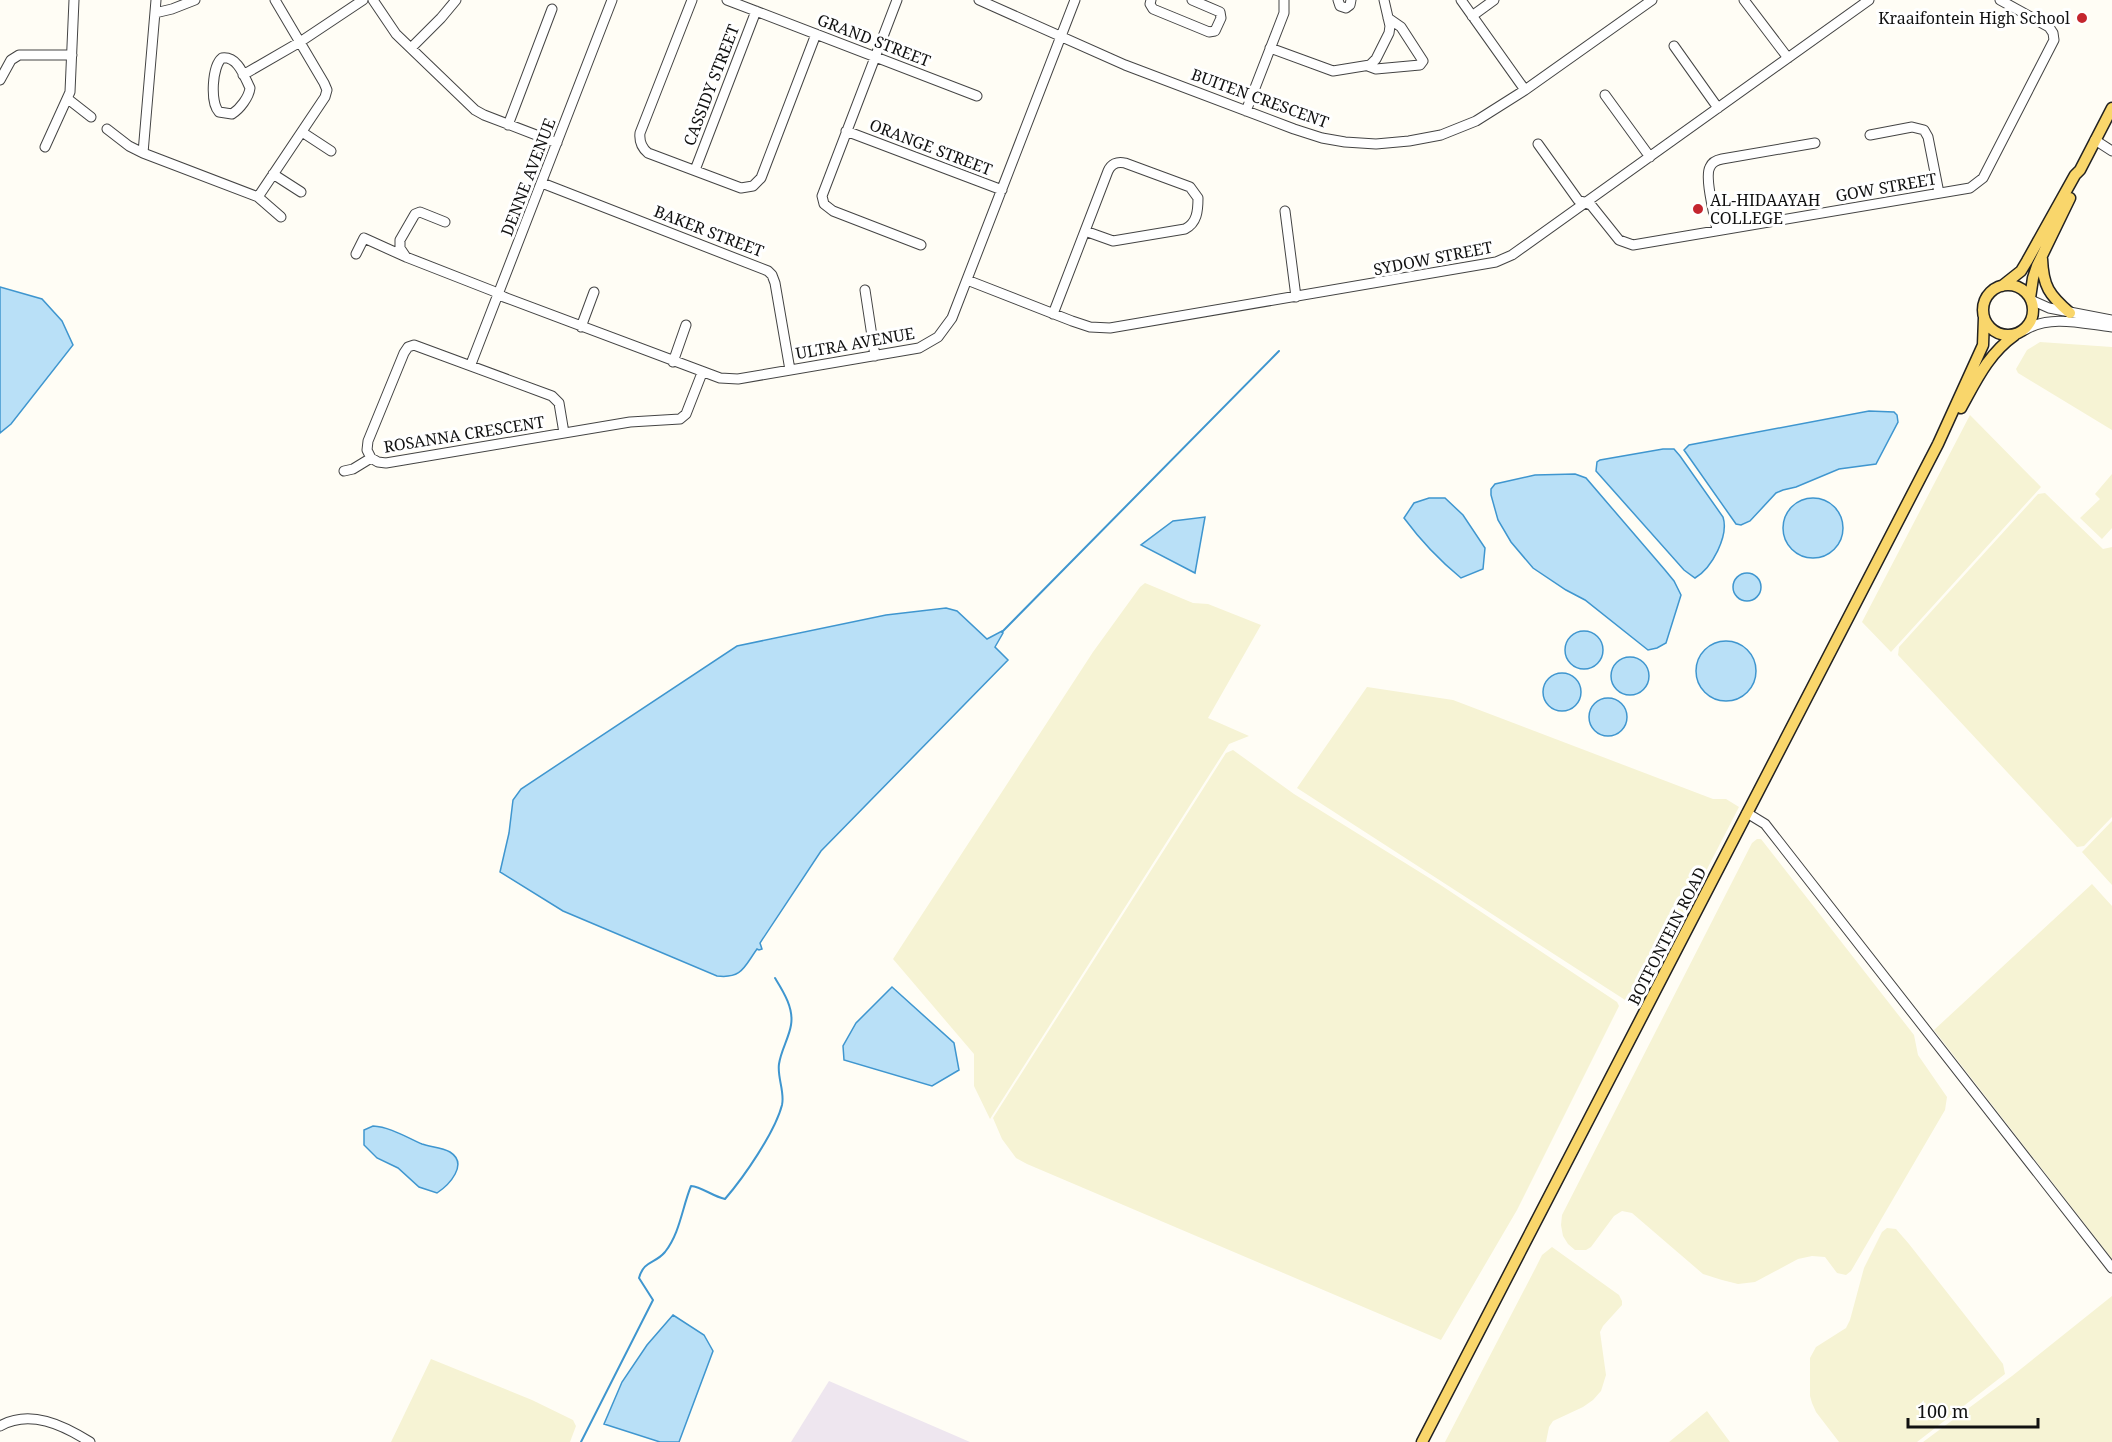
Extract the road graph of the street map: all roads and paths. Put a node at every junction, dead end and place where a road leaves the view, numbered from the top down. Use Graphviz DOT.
graph roads {
  1 [pos="74,0"];
  2 [pos="156,0"];
  3 [pos="195,0"];
  4 [pos="275,0"];
  5 [pos="363,0"];
  6 [pos="373,0"];
  7 [pos="456,0"];
  8 [pos="612,0"];
  9 [pos="692,0"];
  10 [pos="727,0"];
  11 [pos="897,0"];
  12 [pos="979,0"];
  13 [pos="1075,0"];
  14 [pos="1151,0"];
  15 [pos="1192,0"];
  16 [pos="1284,0"];
  17 [pos="1338,0"];
  18 [pos="1351,0"];
  19 [pos="1384,0"];
  20 [pos="1461,0"];
  21 [pos="1494,0"];
  22 [pos="1652,0"];
  23 [pos="1744,0"];
  24 [pos="1869,0"];
  25 [pos="2000,0"];
  26 [pos="552,9"];
  27 [pos="756,11"];
  28 [pos="155,13"];
  29 [pos="1472,16"];
  30 [pos="1388,18"];
  31 [pos="816,34"];
  32 [pos="1061,36"];
  33 [pos="300,42"];
  34 [pos="1674,46"];
  35 [pos="411,48"];
  36 [pos="1270,48"];
  37 [pos="72,55"];
  38 [pos="874,56"];
  39 [pos="1788,58"];
  40 [pos="1368,66"];
  41 [pos="243,75"];
  42 [pos="0,80"];
  43 [pos="1525,90"];
  44 [pos="1605,95"];
  45 [pos="977,96"];
  46 [pos="68,99"];
  47 [pos="1718,108"];
  48 [pos="2112,108"];
  49 [pos="1246,111"];
  50 [pos="91,117"];
  51 [pos="508,125"];
  52 [pos="106,129"];
  53 [pos="846,131"];
  54 [pos="302,132"];
  55 [pos="1870,135"];
  56 [pos="2095,140"];
  57 [pos="557,143"];
  58 [pos="1815,143"];
  59 [pos="1538,144"];
  60 [pos="45,147"];
  61 [pos="331,151"];
  62 [pos="2112,152"];
  63 [pos="143,153"];
  64 [pos="1650,157"];
  65 [pos="695,170"];
  66 [pos="2080,170"];
  67 [pos="273,174"];
  68 [pos="542,183"];
  69 [pos="1002,190"];
  70 [pos="301,192"];
  71 [pos="1939,193"];
  72 [pos="258,197"];
  73 [pos="1585,203"];
  74 [pos="1285,211"];
  75 [pos="281,217"];
  76 [pos="445,222"];
  77 [pos="1717,230"];
  78 [pos="1085,231"];
  79 [pos="921,245"];
  80 [pos="356,254"];
  81 [pos="2042,255"];
  82 [pos="406,257"];
  83 [pos="967,280"];
  84 [pos="2002,286"];
  85 [pos="865,290"];
  86 [pos="594,292"];
  87 [pos="498,294"];
  88 [pos="1296,297"];
  89 [pos="2031,299"];
  90 [pos="2070,313"];
  91 [pos="1053,314"];
  92 [pos="1984,318"];
  93 [pos="2112,320"];
  94 [pos="686,325"];
  95 [pos="581,327"];
  96 [pos="2112,327"];
  97 [pos="2021,332"];
  98 [pos="875,356"];
  99 [pos="673,362"];
  100 [pos="471,364"];
  101 [pos="790,370"];
  102 [pos="702,373"];
  103 [pos="564,433"];
  104 [pos="1938,444"];
  105 [pos="371,458"];
  106 [pos="344,471"];
  107 [pos="1747,813"];
  108 [pos="2112,1268"];
  109 [pos="0,1426"];
  110 [pos="90,1442"];
  111 [pos="1422,1442"];
  1 -- 37 [label="street"];
  2 -- 28 [label="street"];
  3 -- 28 [label="street"];
  4 -- 33 [label="street"];
  5 -- 33 [label="street"];
  6 -- 35 [label="street"];
  7 -- 35 [label="street"];
  8 -- 57 [label="street, DENNE AVENUE"];
  9 -- 65 [label="street"];
  10 -- 27 [label="street, GRAND STREET"];
  11 -- 38 [label="street, ORANGE STREET"];
  12 -- 32 [label="street, BUITEN CRESCENT"];
  13 -- 32 [label="street, ULTRA AVENUE"];
  14 -- 15 [label="street"];
  16 -- 36 [label="street"];
  17 -- 18 [label="street"];
  19 -- 30 [label="street"];
  20 -- 29 [label="street"];
  21 -- 29 [label="street"];
  22 -- 43 [label="street, BUITEN CRESCENT"];
  23 -- 39 [label="street"];
  24 -- 39 [label="street, SYDOW STREET"];
  25 -- 71 [label="street, GOW STREET"];
  26 -- 51 [label="street"];
  27 -- 31 [label="street, GRAND STREET"];
  27 -- 65 [label="street, CASSIDY STREET"];
  28 -- 63 [label="street"];
  29 -- 43 [label="street"];
  30 -- 40 [label="street"];
  30 -- 40 [label="street"];
  31 -- 38 [label="street, GRAND STREET"];
  31 -- 65 [label="street"];
  32 -- 49 [label="street, BUITEN CRESCENT"];
  32 -- 69 [label="street, ULTRA AVENUE"];
  33 -- 41 [label="street"];
  33 -- 54 [label="street"];
  34 -- 47 [label="street"];
  35 -- 51 [label="street"];
  36 -- 40 [label="street"];
  36 -- 49 [label="street"];
  37 -- 42 [label="street"];
  37 -- 46 [label="street"];
  38 -- 45 [label="street, GRAND STREET"];
  38 -- 53 [label="street, ORANGE STREET"];
  39 -- 47 [label="street, SYDOW STREET"];
  41 -- 41 [label="street"];
  43 -- 49 [label="street, BUITEN CRESCENT"];
  44 -- 64 [label="street"];
  46 -- 50 [label="street"];
  46 -- 60 [label="street"];
  47 -- 64 [label="street, SYDOW STREET"];
  48 -- 56 [label="main road"];
  51 -- 57 [label="street"];
  52 -- 63 [label="street"];
  53 -- 69 [label="street, ORANGE STREET"];
  53 -- 79 [label="street"];
  54 -- 61 [label="street"];
  54 -- 67 [label="street"];
  55 -- 71 [label="street"];
  56 -- 62 [label="street"];
  56 -- 66 [label="main road"];
  57 -- 68 [label="street, DENNE AVENUE"];
  58 -- 77 [label="street"];
  59 -- 73 [label="street"];
  63 -- 72 [label="street"];
  64 -- 73 [label="street, SYDOW STREET"];
  66 -- 81 [label="main road"];
  66 -- 84 [label="main road"];
  67 -- 70 [label="street"];
  67 -- 72 [label="street"];
  68 -- 87 [label="street, DENNE AVENUE"];
  68 -- 101 [label="street, BAKER STREET"];
  69 -- 83 [label="street, ULTRA AVENUE"];
  71 -- 77 [label="street, GOW STREET"];
  72 -- 75 [label="street"];
  73 -- 77 [label="street, GOW STREET"];
  73 -- 88 [label="street, SYDOW STREET"];
  74 -- 88 [label="street"];
  76 -- 82 [label="street"];
  78 -- 78 [label="street"];
  78 -- 91 [label="street"];
  80 -- 82 [label="street, ULTRA AVENUE"];
  81 -- 89 [label="main road"];
  81 -- 90 [label="main road"];
  82 -- 87 [label="street, ULTRA AVENUE"];
  83 -- 91 [label="street, SYDOW STREET"];
  83 -- 98 [label="street, ULTRA AVENUE"];
  84 -- 89 [label="main road"];
  84 -- 92 [label="main road"];
  85 -- 98 [label="street"];
  86 -- 95 [label="street"];
  87 -- 95 [label="street, ULTRA AVENUE"];
  87 -- 100 [label="street, DENNE AVENUE"];
  88 -- 91 [label="street, SYDOW STREET"];
  89 -- 90 [label="street"];
  89 -- 97 [label="main road"];
  90 -- 93 [label="street"];
  92 -- 97 [label="main road"];
  92 -- 104 [label="main road, BOTFONTEIN ROAD"];
  94 -- 99 [label="street"];
  95 -- 99 [label="street, ULTRA AVENUE"];
  96 -- 97 [label="street"];
  97 -- 104 [label="main road, BOTFONTEIN ROAD"];
  98 -- 101 [label="street, ULTRA AVENUE"];
  99 -- 102 [label="street, ULTRA AVENUE"];
  100 -- 103 [label="street, ROSANNA CRESCENT"];
  100 -- 105 [label="street, ROSANNA CRESCENT"];
  101 -- 102 [label="street, ULTRA AVENUE"];
  102 -- 103 [label="street, ROSANNA CRESCENT"];
  103 -- 105 [label="street, ROSANNA CRESCENT"];
  104 -- 107 [label="main road, BOTFONTEIN ROAD"];
  105 -- 106 [label="street, ROSANNA CRESCENT"];
  107 -- 108 [label="street"];
  107 -- 111 [label="main road, BOTFONTEIN ROAD"];
  109 -- 110 [label="street"];
}
